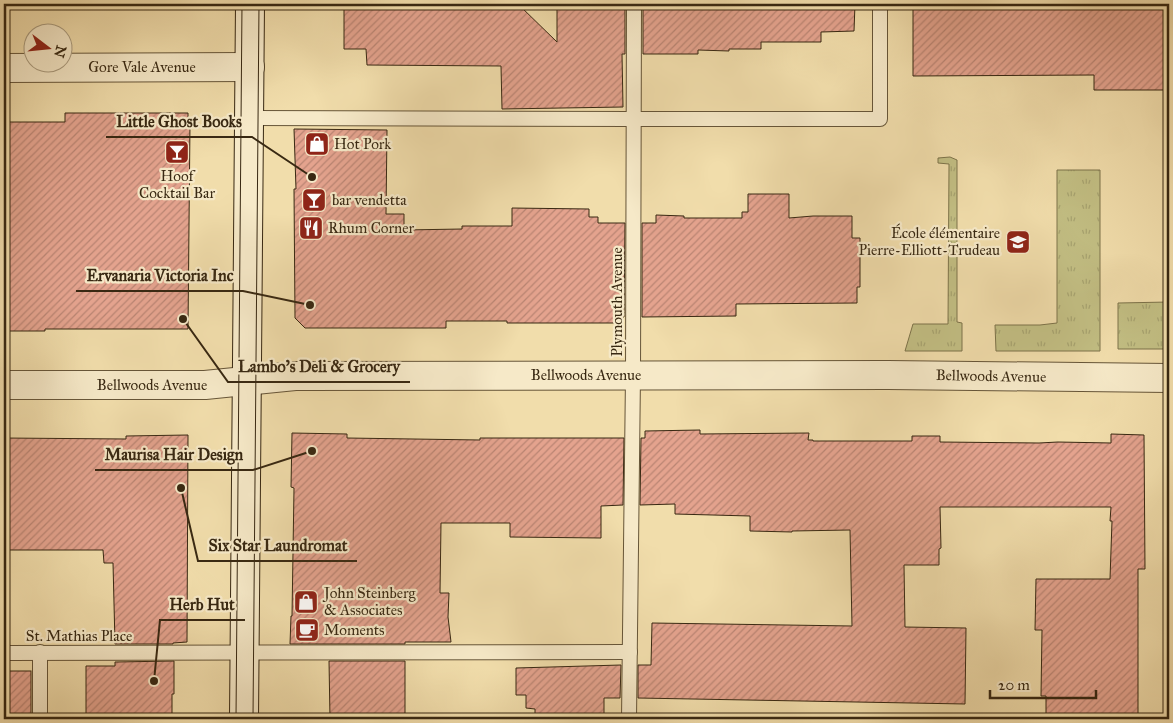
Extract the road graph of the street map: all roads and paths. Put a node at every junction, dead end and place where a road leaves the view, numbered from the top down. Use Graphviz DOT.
graph roads {
  1 [pos="250,4"];
  2 [pos="634,4"];
  3 [pos="880,4"];
  4 [pos="250,67"];
  5 [pos="4,68"];
  6 [pos="249,118"];
  7 [pos="633,120"];
  8 [pos="633,375"];
  9 [pos="1169,378"];
  10 [pos="247,381"];
  11 [pos="4,385"];
  12 [pos="4,652"];
  13 [pos="40,652"];
  14 [pos="244,652"];
  15 [pos="630,652"];
  16 [pos="40,719"];
  17 [pos="244,719"];
  18 [pos="629,719"];
  1 -- 4 [label="street"];
  2 -- 7 [label="lane, Plymouth Avenue"];
  3 -- 7 [label="lane"];
  4 -- 5 [label="street, Gore Vale Avenue"];
  4 -- 6 [label="street"];
  6 -- 7 [label="lane"];
  6 -- 10 [label="street"];
  7 -- 8 [label="lane, Plymouth Avenue"];
  8 -- 9 [label="street, Bellwoods Avenue"];
  8 -- 10 [label="street, Bellwoods Avenue"];
  8 -- 15 [label="lane, Plymouth Avenue"];
  10 -- 11 [label="street, Bellwoods Avenue"];
  10 -- 14 [label="street"];
  12 -- 13 [label="lane, St. Mathias Place"];
  13 -- 14 [label="lane, St. Mathias Place"];
  13 -- 16 [label="lane"];
  14 -- 15 [label="lane, St. Mathias Place"];
  14 -- 17 [label="street"];
  15 -- 18 [label="lane, Plymouth Avenue"];
}
